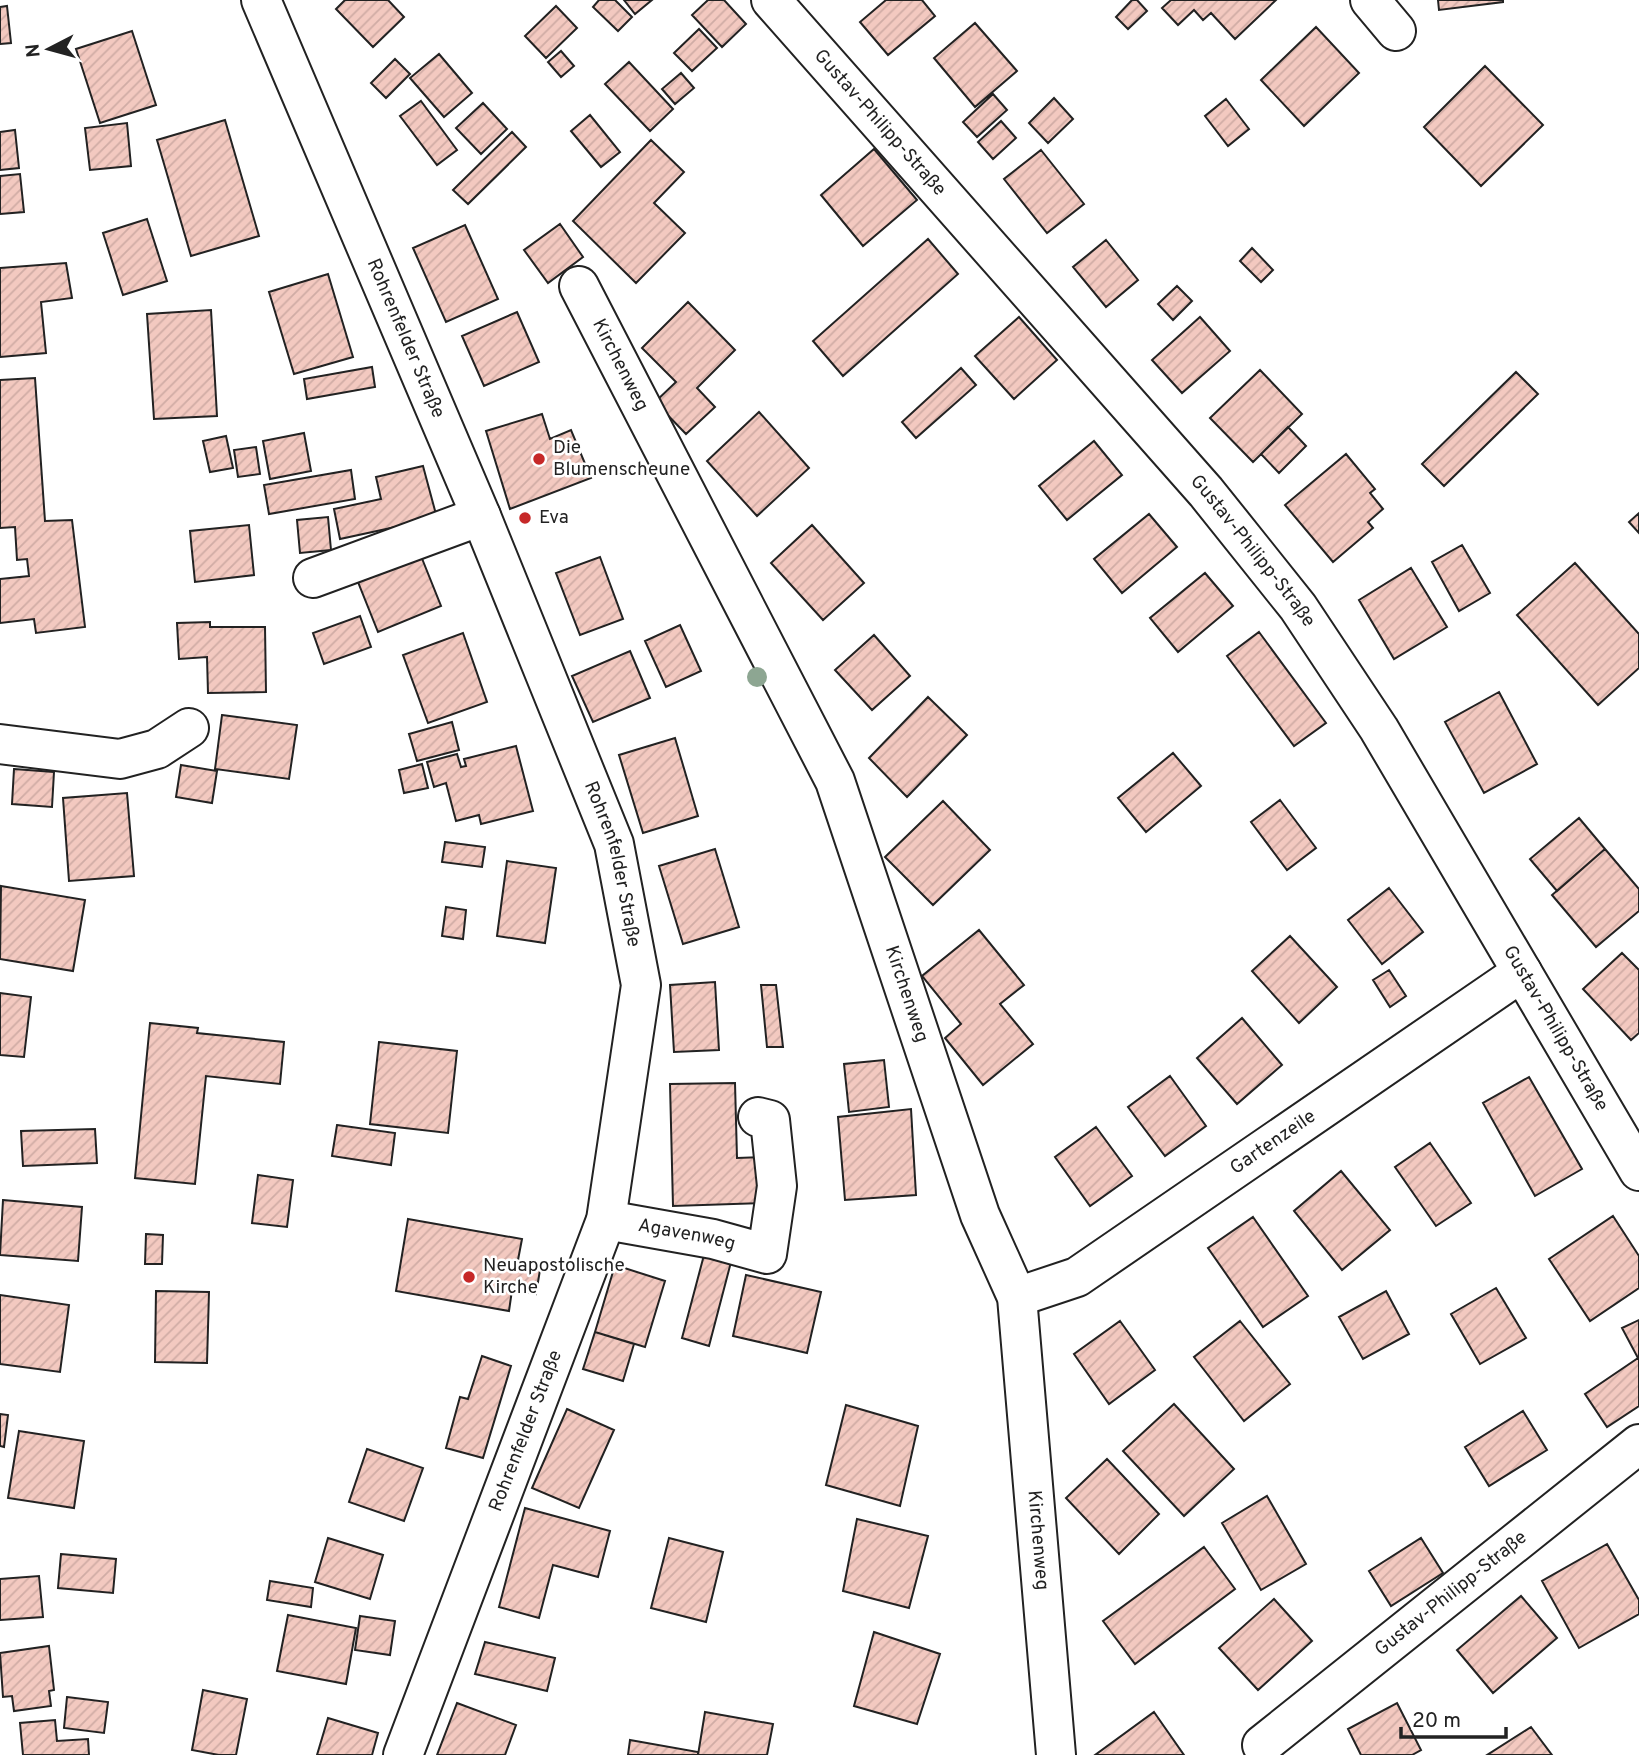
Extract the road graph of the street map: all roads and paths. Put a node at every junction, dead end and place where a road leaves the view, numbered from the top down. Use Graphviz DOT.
graph roads {
  1 [pos="261,0"];
  2 [pos="771,0"];
  3 [pos="1370,0"];
  4 [pos="1396,31"];
  5 [pos="579,286"];
  6 [pos="481,516"];
  7 [pos="313,578"];
  8 [pos="189,728"];
  9 [pos="0,744"];
  10 [pos="1522,972"];
  11 [pos="758,1117"];
  12 [pos="1639,1171"];
  13 [pos="606,1220"];
  14 [pos="1017,1297"];
  15 [pos="1639,1444"];
  16 [pos="1262,1745"];
  17 [pos="403,1755"];
  18 [pos="1056,1755"];
  1 -- 6 [label="street, Rohrenfelder Straße"];
  2 -- 10 [label="street, Gustav-Philipp-Straße"];
  3 -- 4 [label="street"];
  5 -- 14 [label="street, Kirchenweg"];
  6 -- 7 [label="street"];
  6 -- 13 [label="street, Rohrenfelder Straße"];
  8 -- 9 [label="street"];
  10 -- 12 [label="street, Gustav-Philipp-Straße"];
  10 -- 14 [label="street, Gartenzeile"];
  11 -- 13 [label="street, Agavenweg"];
  13 -- 17 [label="street, Rohrenfelder Straße"];
  14 -- 18 [label="street, Kirchenweg"];
  15 -- 16 [label="street, Gustav-Philipp-Straße"];
}
